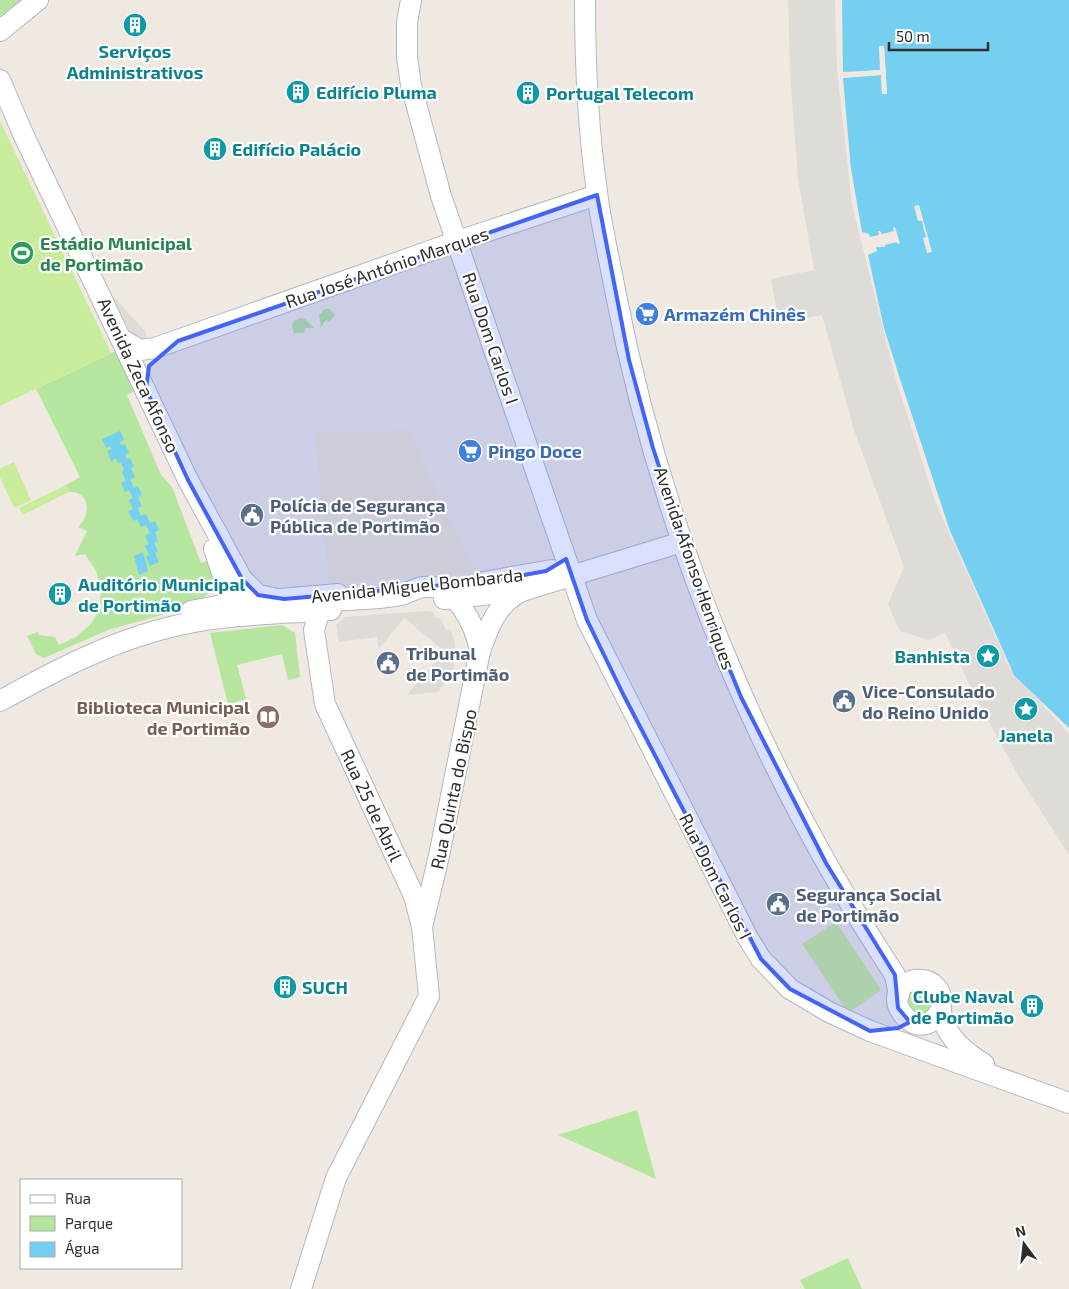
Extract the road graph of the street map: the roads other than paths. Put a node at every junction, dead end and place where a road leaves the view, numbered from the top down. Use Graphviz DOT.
graph roads {
  1 [pos="38,0"];
  2 [pos="411,0"];
  3 [pos="585,0"];
  4 [pos="0,31"];
  5 [pos="0,80"];
  6 [pos="4,101"];
  7 [pos="597,195"];
  8 [pos="458,241"];
  9 [pos="123,340"];
  10 [pos="178,340"];
  11 [pos="146,388"];
  12 [pos="538,476"];
  13 [pos="188,480"];
  14 [pos="200,513"];
  15 [pos="681,539"];
  16 [pos="235,565"];
  17 [pos="546,571"];
  18 [pos="571,571"];
  19 [pos="423,587"];
  20 [pos="522,591"];
  21 [pos="452,598"];
  22 [pos="284,599"];
  23 [pos="238,602"];
  24 [pos="310,612"];
  25 [pos="172,616"];
  26 [pos="314,630"];
  27 [pos="480,651"];
  28 [pos="44,677"];
  29 [pos="0,688"];
  30 [pos="0,702"];
  31 [pos="422,927"];
  32 [pos="899,995"];
  33 [pos="941,1009"];
  34 [pos="917,1023"];
  35 [pos="870,1031"];
  36 [pos="977,1068"];
  37 [pos="1015,1083"];
  38 [pos="1069,1103"];
  39 [pos="301,1289"];
  1 -- 4 [label="street"];
  2 -- 8 [label="street, Rua Dom Carlos I"];
  3 -- 7 [label="street, Avenida Afonso Henriques"];
  5 -- 6 [label="street, Avenida Zeca Afonso"];
  6 -- 9 [label="street, Avenida Zeca Afonso"];
  7 -- 8 [label="street, Rua José António Marques"];
  7 -- 15 [label="street, Avenida Afonso Henriques"];
  8 -- 10 [label="street, Rua José António Marques"];
  8 -- 12 [label="street, Rua Dom Carlos I"];
  9 -- 10 [label="street, Rua José António Marques"];
  9 -- 11 [label="street, Avenida Zeca Afonso"];
  10 -- 11 [label="street, Rua José António Marques"];
  11 -- 13 [label="street, Avenida Zeca Afonso"];
  12 -- 17 [label="street, Rua Dom Carlos I"];
  12 -- 18 [label="street, Rua Dom Carlos I"];
  13 -- 14 [label="street, Avenida Zeca Afonso"];
  13 -- 16 [label="street, Avenida Zeca Afonso"];
  14 -- 23 [label="street"];
  14 -- 25 [label="street, Avenida Zeca Afonso"];
  15 -- 18 [label="street, Avenida Miguel Bombarda"];
  15 -- 32 [label="street, Avenida Afonso Henriques"];
  16 -- 22 [label="street, Avenida Zeca Afonso"];
  16 -- 23 [label="street"];
  17 -- 18 [label="street, Avenida Miguel Bombarda"];
  17 -- 19 [label="street, Avenida Miguel Bombarda"];
  18 -- 20 [label="street, Avenida Miguel Bombarda"];
  18 -- 35 [label="street, Rua Dom Carlos I"];
  19 -- 21 [label="street, Rua Quinta do Bispo"];
  19 -- 22 [label="street, Avenida Miguel Bombarda"];
  19 -- 24 [label="street"];
  20 -- 21 [label="street, Avenida Miguel Bombarda"];
  20 -- 27 [label="street, Rua Quinta do Bispo"];
  21 -- 24 [label="street, Avenida Miguel Bombarda"];
  21 -- 27 [label="street, Rua Quinta do Bispo"];
  22 -- 23 [label="street, Avenida Miguel Bombarda"];
  23 -- 24 [label="street, Avenida Miguel Bombarda"];
  23 -- 25 [label="street, Avenida Miguel Bombarda"];
  23 -- 28 [label="street, Avenida Miguel Bombarda"];
  24 -- 26 [label="street, Avenida Miguel Bombarda"];
  24 -- 28 [label="street, Avenida Miguel Bombarda"];
  25 -- 29 [label="street, Avenida Miguel Bombarda"];
  26 -- 31 [label="street, Rua 25 de Abril"];
  27 -- 31 [label="street, Rua Quinta do Bispo"];
  28 -- 30 [label="street, Avenida Miguel Bombarda"];
  31 -- 39 [label="street, Rua 25 de Abril"];
  32 -- 33 [label="street"];
  32 -- 34 [label="street"];
  33 -- 34 [label="street"];
  33 -- 37 [label="street"];
  34 -- 35 [label="street"];
  34 -- 36 [label="street"];
  35 -- 36 [label="street, Rua Dom Carlos I"];
  36 -- 37 [label="street, Rua Dom Carlos I"];
  37 -- 38 [label="street, Rua Dom Carlos I"];
}
